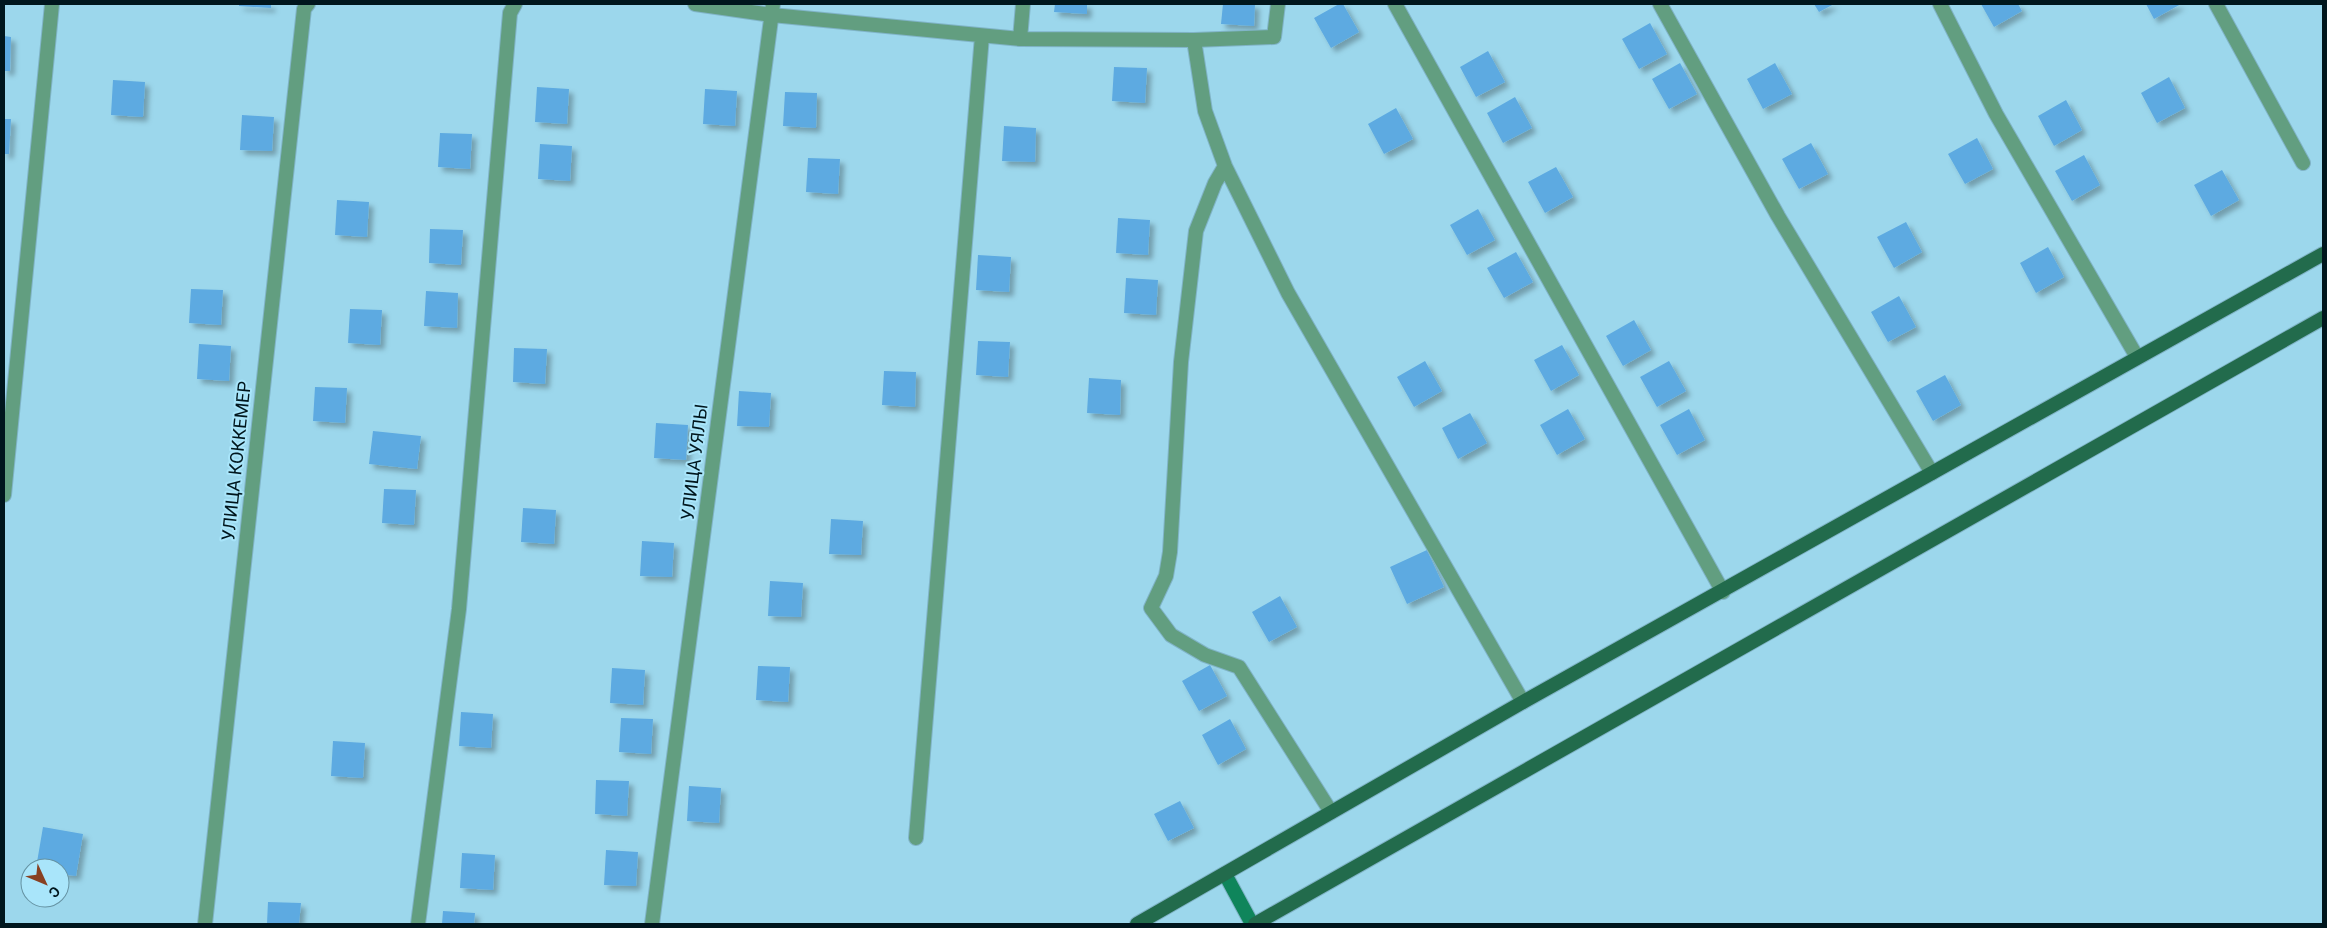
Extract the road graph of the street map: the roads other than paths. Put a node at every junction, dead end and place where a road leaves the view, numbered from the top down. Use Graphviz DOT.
graph roads {
  1 [pos="52,4"];
  2 [pos="308,4"];
  3 [pos="515,4"];
  4 [pos="696,4"];
  5 [pos="1023,4"];
  6 [pos="1278,4"];
  7 [pos="1395,4"];
  8 [pos="1660,4"];
  9 [pos="1940,4"];
  10 [pos="2216,4"];
  11 [pos="772,9"];
  12 [pos="982,36"];
  13 [pos="1020,39"];
  14 [pos="1194,40"];
  15 [pos="2303,163"];
  16 [pos="1225,166"];
  17 [pos="2323,254"];
  18 [pos="2323,318"];
  19 [pos="2136,357"];
  20 [pos="1932,473"];
  21 [pos="4,494"];
  22 [pos="1723,592"];
  23 [pos="1523,702"];
  24 [pos="1331,812"];
  25 [pos="916,838"];
  26 [pos="1225,874"];
  27 [pos="205,924"];
  28 [pos="418,924"];
  29 [pos="652,924"];
  30 [pos="1137,924"];
  31 [pos="1253,924"];
  1 -- 21 [label="street"];
  2 -- 27 [label="street, УЛИЦА КОККЕМЕР"];
  3 -- 28 [label="street"];
  4 -- 11 [label="street"];
  5 -- 13 [label="street"];
  6 -- 14 [label="street"];
  7 -- 22 [label="street"];
  8 -- 20 [label="street"];
  9 -- 19 [label="street"];
  10 -- 15 [label="street"];
  11 -- 12 [label="street"];
  11 -- 29 [label="street, УЛИЦА УЯЛЫ"];
  12 -- 13 [label="street"];
  12 -- 25 [label="street"];
  13 -- 14 [label="street"];
  14 -- 16 [label="street"];
  16 -- 23 [label="street"];
  16 -- 24 [label="street"];
  17 -- 19 [label="main road"];
  18 -- 31 [label="main road"];
  19 -- 20 [label="main road"];
  20 -- 22 [label="main road"];
  22 -- 23 [label="main road"];
  23 -- 24 [label="main road"];
  24 -- 26 [label="main road"];
  26 -- 30 [label="main road"];
  26 -- 31 [label="main road"];
}
